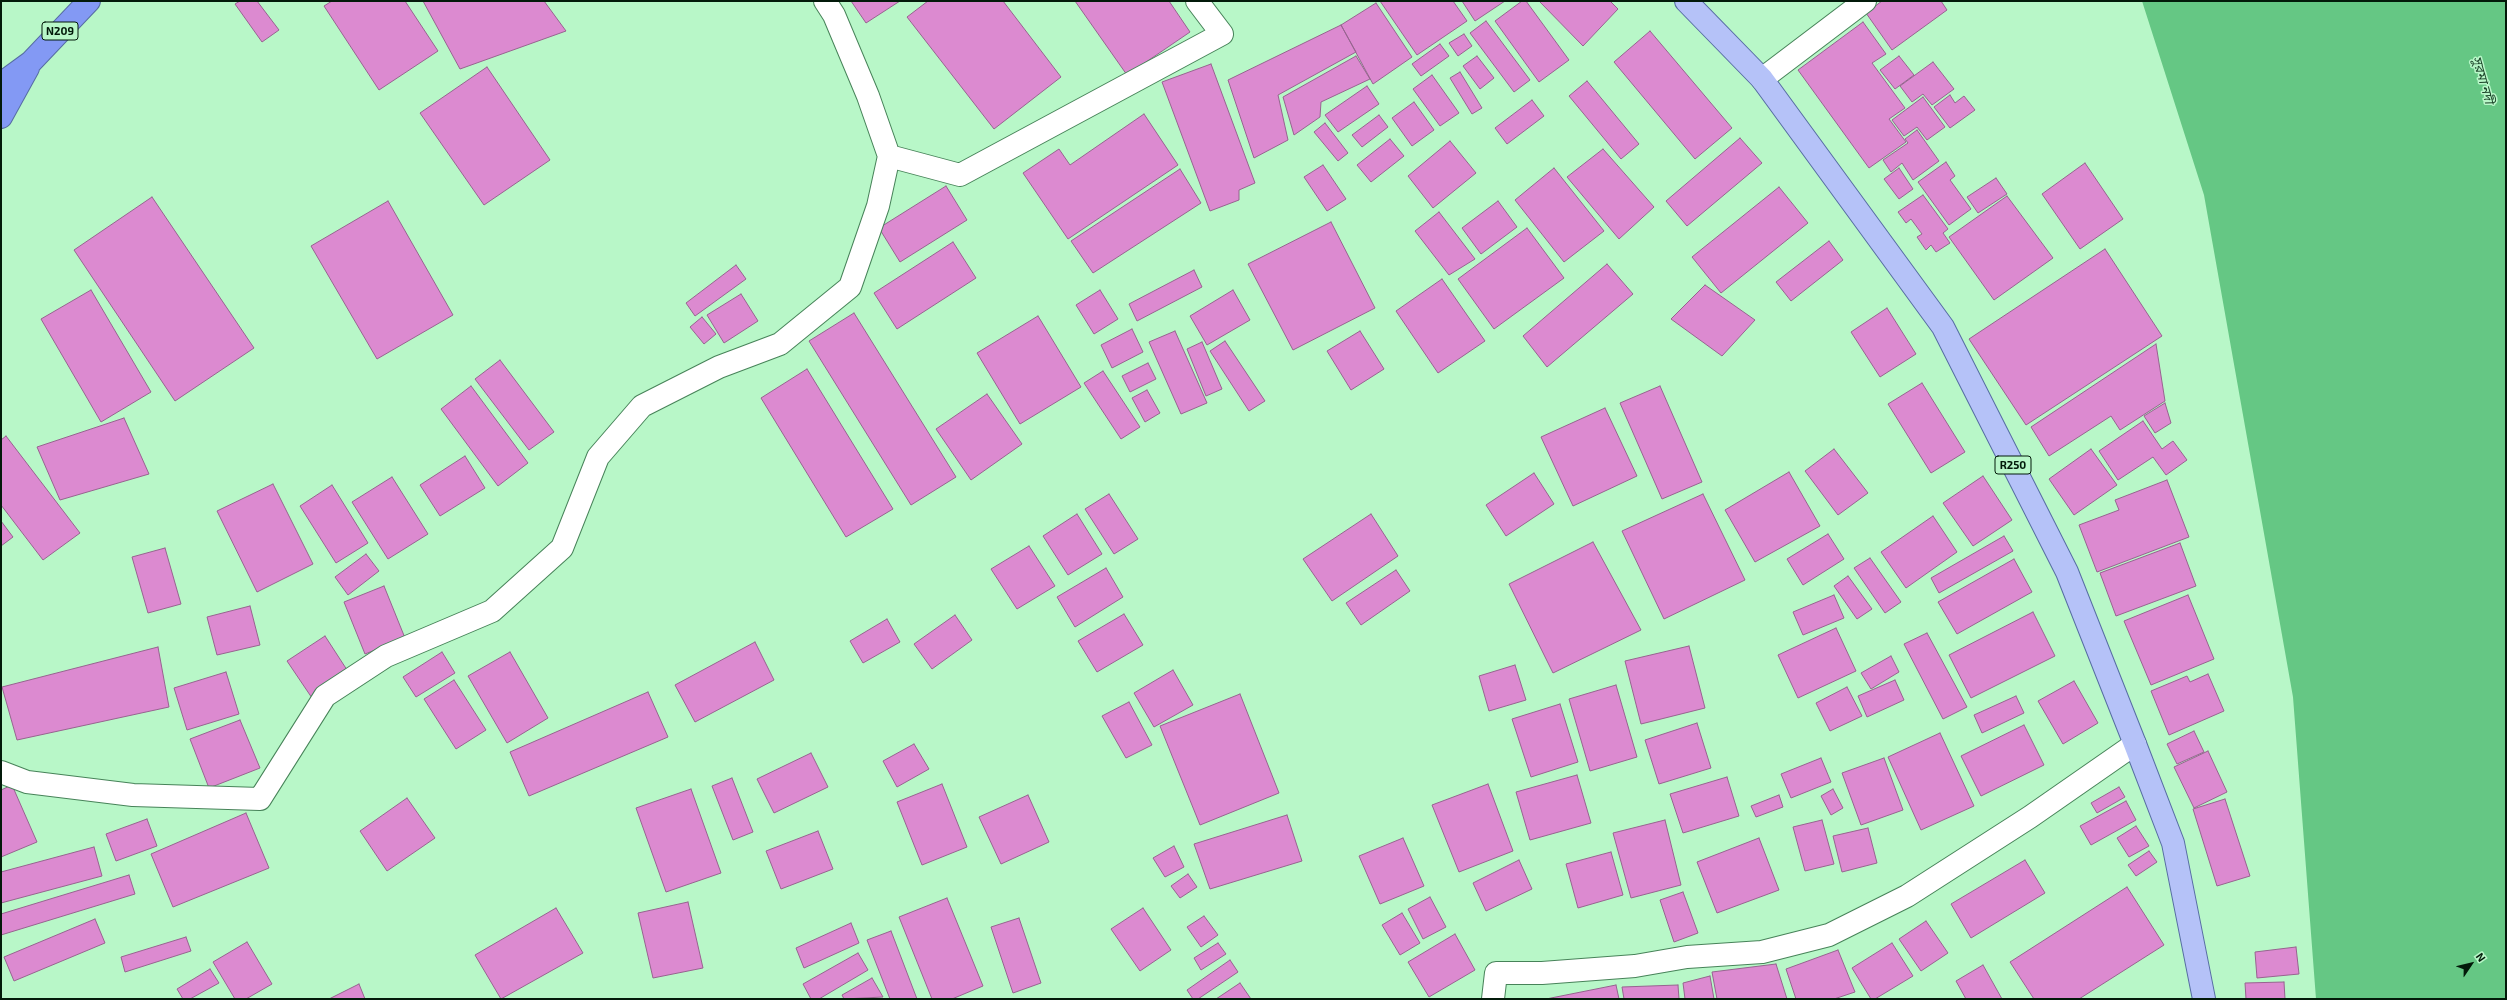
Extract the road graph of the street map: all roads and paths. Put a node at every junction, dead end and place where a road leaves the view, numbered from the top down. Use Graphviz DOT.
graph roads {
  1 [pos="89,1"];
  2 [pos="825,1"];
  3 [pos="1197,1"];
  4 [pos="1686,1"];
  5 [pos="1864,1"];
  6 [pos="31,62"];
  7 [pos="1762,79"];
  8 [pos="1,84"];
  9 [pos="1,117"];
  10 [pos="889,156"];
  11 [pos="2135,744"];
  12 [pos="1,772"];
  13 [pos="1493,999"];
  14 [pos="2204,999"];
  1 -- 6 [label="highway, N209"];
  2 -- 10 [label="street"];
  3 -- 10 [label="street"];
  4 -- 7 [label="main road, R250"];
  5 -- 7 [label="street"];
  6 -- 8 [label="highway, N209"];
  6 -- 9 [label="highway, N209"];
  7 -- 11 [label="main road, R250"];
  10 -- 12 [label="street"];
  11 -- 13 [label="street"];
  11 -- 14 [label="main road, R250"];
}
